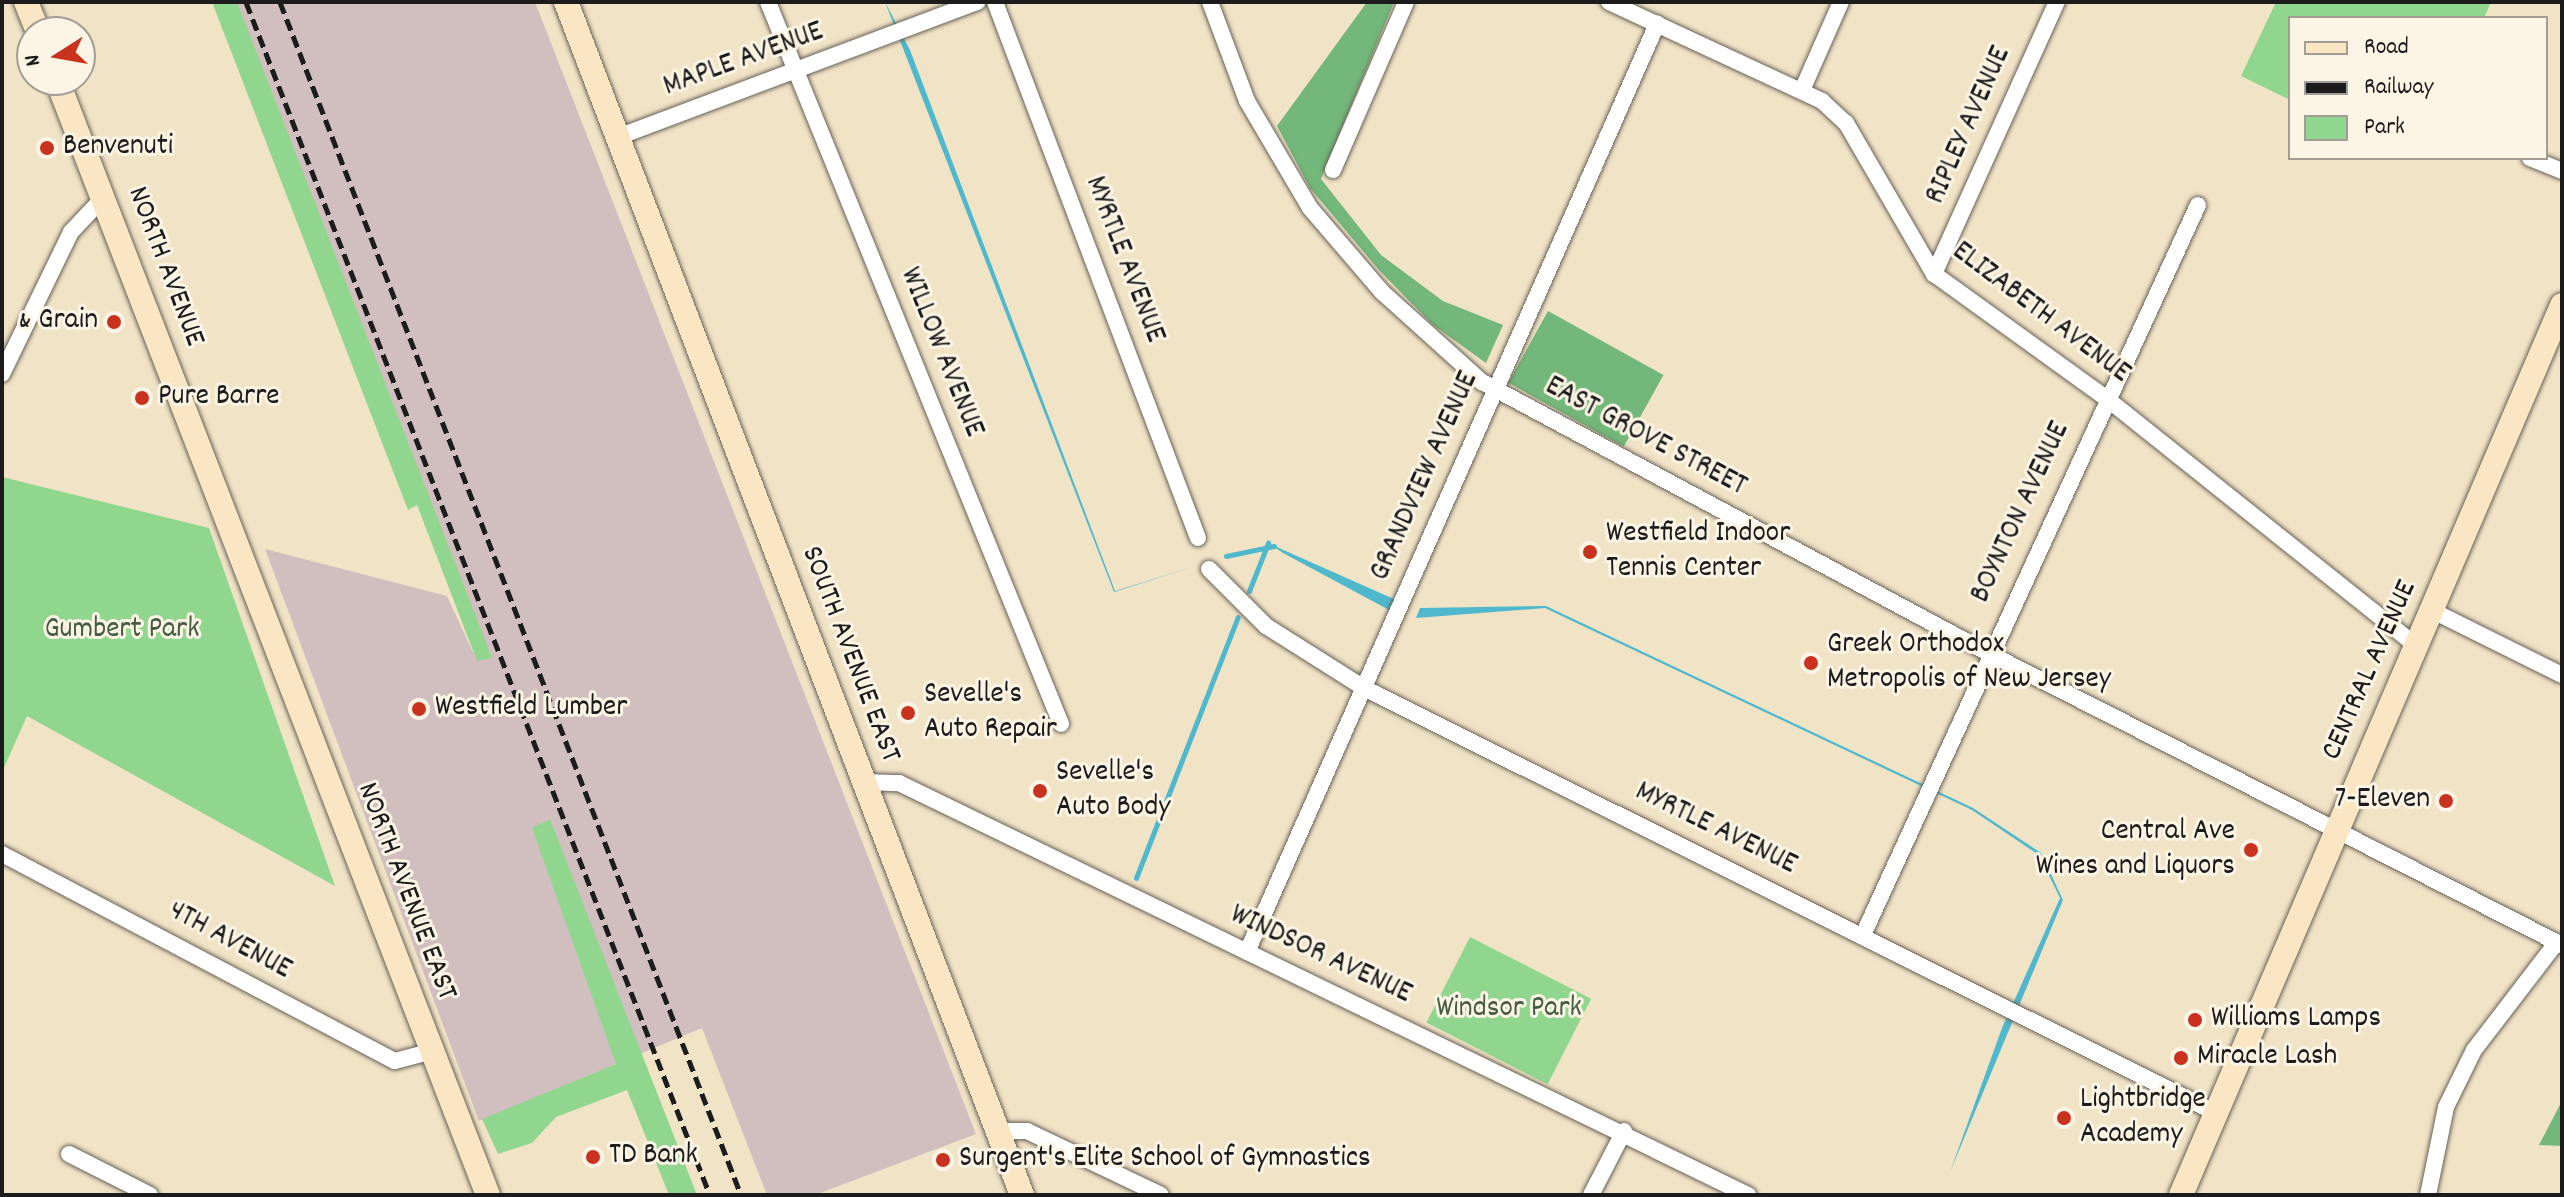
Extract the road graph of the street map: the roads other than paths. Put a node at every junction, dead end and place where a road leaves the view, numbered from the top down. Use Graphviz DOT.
graph roads {
  1 [pos="566,2"];
  2 [pos="768,2"];
  3 [pos="978,2"];
  4 [pos="995,2"];
  5 [pos="1210,2"];
  6 [pos="1406,2"];
  7 [pos="1841,2"];
  8 [pos="2057,2"];
  9 [pos="1618,4"];
  10 [pos="1657,24"];
  11 [pos="795,72"];
  12 [pos="1803,88"];
  13 [pos="63,96"];
  14 [pos="618,137"];
  15 [pos="2535,160"];
  16 [pos="1333,170"];
  17 [pos="2562,171"];
  18 [pos="103,198"];
  19 [pos="2198,205"];
  20 [pos="1934,274"];
  21 [pos="2562,305"];
  22 [pos="2,374"];
  23 [pos="1495,391"];
  24 [pos="2106,398"];
  25 [pos="1198,538"];
  26 [pos="1209,569"];
  27 [pos="2433,611"];
  28 [pos="263,612"];
  29 [pos="2418,647"];
  30 [pos="1988,653"];
  31 [pos="2562,675"];
  32 [pos="1364,688"];
  33 [pos="1061,724"];
  34 [pos="864,782"];
  35 [pos="2336,831"];
  36 [pos="2,854"];
  37 [pos="1863,935"];
  38 [pos="2559,944"];
  39 [pos="1247,952"];
  40 [pos="432,1051"];
  41 [pos="2216,1113"];
  42 [pos="997,1131"];
  43 [pos="1624,1131"];
  44 [pos="69,1154"];
  45 [pos="150,1195"];
  46 [pos="488,1195"];
  47 [pos="1022,1195"];
  48 [pos="1161,1195"];
  49 [pos="1591,1195"];
  50 [pos="1748,1195"];
  51 [pos="2181,1195"];
  52 [pos="2428,1195"];
  1 -- 14 [label="main road, SOUTH AVENUE EAST"];
  2 -- 11 [label="street, WILLOW AVENUE"];
  3 -- 11 [label="street, MAPLE AVENUE"];
  4 -- 25 [label="street, MYRTLE AVENUE"];
  5 -- 23 [label="street, EAST GROVE STREET"];
  6 -- 16 [label="street"];
  7 -- 12 [label="street"];
  8 -- 20 [label="street, RIPLEY AVENUE"];
  9 -- 10 [label="street, ELIZABETH AVENUE"];
  10 -- 12 [label="street, ELIZABETH AVENUE"];
  10 -- 23 [label="street, GRANDVIEW AVENUE"];
  11 -- 14 [label="street, MAPLE AVENUE"];
  11 -- 33 [label="street, WILLOW AVENUE"];
  12 -- 20 [label="street, ELIZABETH AVENUE"];
  13 -- 18 [label="main road, NORTH AVENUE"];
  14 -- 34 [label="main road, SOUTH AVENUE EAST"];
  15 -- 17 [label="street"];
  18 -- 22 [label="street"];
  18 -- 28 [label="main road, NORTH AVENUE"];
  19 -- 24 [label="street, BOYNTON AVENUE"];
  20 -- 24 [label="street, ELIZABETH AVENUE"];
  21 -- 27 [label="main road, CENTRAL AVENUE"];
  23 -- 30 [label="street, EAST GROVE STREET"];
  23 -- 32 [label="street, GRANDVIEW AVENUE"];
  24 -- 29 [label="street, ELIZABETH AVENUE"];
  24 -- 30 [label="street, BOYNTON AVENUE"];
  26 -- 32 [label="street, MYRTLE AVENUE"];
  27 -- 29 [label="main road, CENTRAL AVENUE"];
  27 -- 31 [label="street"];
  28 -- 40 [label="main road, NORTH AVENUE EAST"];
  29 -- 35 [label="main road, CENTRAL AVENUE"];
  30 -- 35 [label="street, EAST GROVE STREET"];
  30 -- 37 [label="street, BOYNTON AVENUE"];
  32 -- 37 [label="street, MYRTLE AVENUE"];
  32 -- 39 [label="street, GRANDVIEW AVENUE"];
  34 -- 39 [label="street, WINDSOR AVENUE"];
  34 -- 42 [label="main road, SOUTH AVENUE EAST"];
  35 -- 38 [label="street, EAST GROVE STREET"];
  35 -- 41 [label="main road, CENTRAL AVENUE"];
  36 -- 40 [label="street, 4TH AVENUE"];
  37 -- 41 [label="street, MYRTLE AVENUE"];
  38 -- 52 [label="street"];
  39 -- 43 [label="street, WINDSOR AVENUE"];
  40 -- 46 [label="main road, NORTH AVENUE EAST"];
  41 -- 51 [label="main road, CENTRAL AVENUE"];
  42 -- 47 [label="main road, SOUTH AVENUE EAST"];
  42 -- 48 [label="street"];
  43 -- 49 [label="street"];
  43 -- 50 [label="street, WINDSOR AVENUE"];
  44 -- 45 [label="street"];
}
